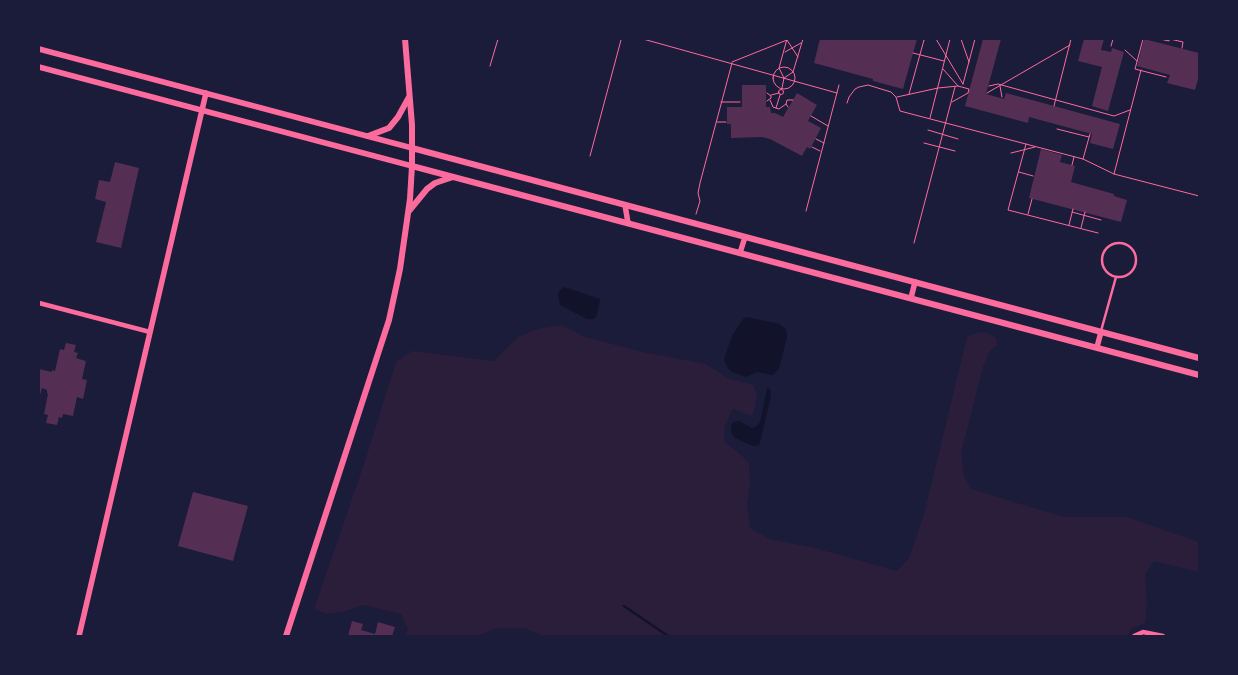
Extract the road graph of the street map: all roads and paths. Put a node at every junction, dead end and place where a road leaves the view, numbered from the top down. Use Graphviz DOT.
graph roads {
  1 [pos="405,39"];
  2 [pos="498,39"];
  3 [pos="643,39"];
  4 [pos="662,39"];
  5 [pos="787,39"];
  6 [pos="802,39"];
  7 [pos="926,39"];
  8 [pos="936,39"];
  9 [pos="950,39"];
  10 [pos="961,39"];
  11 [pos="975,39"];
  12 [pos="1071,39"];
  13 [pos="1113,39"];
  14 [pos="1143,39"];
  15 [pos="1160,39"];
  16 [pos="1170,39"];
  17 [pos="621,40"];
  18 [pos="923,40"];
  19 [pos="660,43"];
  20 [pos="801,43"];
  21 [pos="1070,45"];
  22 [pos="1111,46"];
  23 [pos="792,48"];
  24 [pos="1182,48"];
  25 [pos="39,49"];
  26 [pos="1125,50"];
  27 [pos="783,53"];
  28 [pos="913,53"];
  29 [pos="920,55"];
  30 [pos="946,55"];
  31 [pos="798,57"];
  32 [pos="944,61"];
  33 [pos="969,62"];
  34 [pos="1137,62"];
  35 [pos="731,63"];
  36 [pos="490,66"];
  37 [pos="39,67"];
  38 [pos="779,68"];
  39 [pos="943,68"];
  40 [pos="1141,70"];
  41 [pos="794,72"];
  42 [pos="773,75"];
  43 [pos="1166,77"];
  44 [pos="784,78"];
  45 [pos="795,81"];
  46 [pos="963,84"];
  47 [pos="839,86"];
  48 [pos="955,86"];
  49 [pos="958,86"];
  50 [pos="989,86"];
  51 [pos="1000,86"];
  52 [pos="962,87"];
  53 [pos="938,88"];
  54 [pos="781,89"];
  55 [pos="206,93"];
  56 [pos="766,93"];
  57 [pos="779,93"];
  58 [pos="837,93"];
  59 [pos="987,93"];
  60 [pos="909,95"];
  61 [pos="410,96"];
  62 [pos="770,96"];
  63 [pos="1002,97"];
  64 [pos="896,98"];
  65 [pos="770,100"];
  66 [pos="793,100"];
  67 [pos="1055,100"];
  68 [pos="766,101"];
  69 [pos="722,102"];
  70 [pos="740,102"];
  71 [pos="847,103"];
  72 [pos="951,103"];
  73 [pos="786,104"];
  74 [pos="1054,106"];
  75 [pos="788,107"];
  76 [pos="776,108"];
  77 [pos="1130,110"];
  78 [pos="202,111"];
  79 [pos="811,116"];
  80 [pos="930,119"];
  81 [pos="716,122"];
  82 [pos="726,122"];
  83 [pos="946,123"];
  84 [pos="828,126"];
  85 [pos="1057,129"];
  86 [pos="928,130"];
  87 [pos="943,134"];
  88 [pos="1090,134"];
  89 [pos="368,136"];
  90 [pos="1089,137"];
  91 [pos="816,138"];
  92 [pos="958,139"];
  93 [pos="824,143"];
  94 [pos="924,143"];
  95 [pos="1026,144"];
  96 [pos="812,146"];
  97 [pos="1035,146"];
  98 [pos="939,147"];
  99 [pos="412,148"];
  100 [pos="1025,149"];
  101 [pos="955,151"];
  102 [pos="821,152"];
  103 [pos="1011,153"];
  104 [pos="590,156"];
  105 [pos="1074,157"];
  106 [pos="1083,159"];
  107 [pos="1072,165"];
  108 [pos="412,166"];
  109 [pos="1018,172"];
  110 [pos="1114,174"];
  111 [pos="1033,176"];
  112 [pos="454,177"];
  113 [pos="1199,196"];
  114 [pos="1032,199"];
  115 [pos="625,205"];
  116 [pos="1073,209"];
  117 [pos="806,211"];
  118 [pos="408,212"];
  119 [pos="1072,212"];
  120 [pos="1085,212"];
  121 [pos="696,214"];
  122 [pos="1028,215"];
  123 [pos="1084,215"];
  124 [pos="1101,220"];
  125 [pos="628,223"];
  126 [pos="1069,226"];
  127 [pos="1081,229"];
  128 [pos="1098,233"];
  129 [pos="745,237"];
  130 [pos="914,243"];
  131 [pos="740,253"];
  132 [pos="1116,277"];
  133 [pos="915,282"];
  134 [pos="911,298"];
  135 [pos="39,303"];
  136 [pos="150,332"];
  137 [pos="1101,332"];
  138 [pos="1097,348"];
  139 [pos="1199,358"];
  140 [pos="1199,374"];
  141 [pos="79,636"];
  142 [pos="286,636"];
  143 [pos="1134,636"];
  144 [pos="1163,636"];
  1 -- 61 [label="main road"];
  2 -- 36 [label="path"];
  3 -- 19 [label="path"];
  4 -- 19 [label="path"];
  5 -- 23 [label="path"];
  5 -- 27 [label="path"];
  5 -- 35 [label="path"];
  6 -- 20 [label="path"];
  7 -- 18 [label="path"];
  8 -- 30 [label="path"];
  9 -- 30 [label="path"];
  10 -- 33 [label="path"];
  11 -- 33 [label="path"];
  12 -- 21 [label="path"];
  13 -- 22 [label="path"];
  14 -- 34 [label="path"];
  15 -- 16 [label="path"];
  16 -- 24 [label="path"];
  17 -- 104 [label="path"];
  18 -- 29 [label="path"];
  19 -- 35 [label="path"];
  20 -- 23 [label="path"];
  20 -- 31 [label="path"];
  21 -- 51 [label="path"];
  21 -- 67 [label="path"];
  23 -- 27 [label="path"];
  23 -- 31 [label="path"];
  25 -- 55 [label="street"];
  26 -- 34 [label="path"];
  27 -- 38 [label="path"];
  28 -- 29 [label="path"];
  29 -- 32 [label="path"];
  29 -- 60 [label="path"];
  30 -- 32 [label="path"];
  30 -- 46 [label="path"];
  31 -- 41 [label="path"];
  32 -- 39 [label="path"];
  33 -- 46 [label="path"];
  34 -- 40 [label="path"];
  35 -- 42 [label="path"];
  35 -- 69 [label="path"];
  37 -- 78 [label="street"];
  38 -- 41 [label="path"];
  38 -- 42 [label="path"];
  38 -- 44 [label="path"];
  39 -- 49 [label="path"];
  39 -- 53 [label="path"];
  40 -- 43 [label="path"];
  40 -- 77 [label="path"];
  41 -- 44 [label="path"];
  41 -- 45 [label="path"];
  42 -- 44 [label="path"];
  42 -- 54 [label="path"];
  44 -- 45 [label="path"];
  44 -- 54 [label="path"];
  45 -- 54 [label="path"];
  45 -- 58 [label="path"];
  46 -- 52 [label="path"];
  47 -- 58 [label="path"];
  48 -- 49 [label="path"];
  48 -- 53 [label="path"];
  48 -- 72 [label="path"];
  49 -- 52 [label="path"];
  50 -- 51 [label="path"];
  51 -- 59 [label="path"];
  51 -- 63 [label="path"];
  51 -- 67 [label="path"];
  52 -- 72 [label="path"];
  53 -- 60 [label="path"];
  53 -- 80 [label="path"];
  54 -- 57 [label="path"];
  54 -- 57 [label="path"];
  55 -- 78 [label="street"];
  55 -- 89 [label="street"];
  56 -- 62 [label="path"];
  57 -- 62 [label="path"];
  57 -- 76 [label="path"];
  58 -- 84 [label="path"];
  60 -- 64 [label="path"];
  61 -- 89 [label="main road"];
  61 -- 99 [label="main road"];
  62 -- 65 [label="path"];
  64 -- 71 [label="path"];
  64 -- 80 [label="path"];
  65 -- 68 [label="path"];
  65 -- 76 [label="path"];
  66 -- 73 [label="path"];
  67 -- 74 [label="path"];
  67 -- 77 [label="path"];
  69 -- 70 [label="path"];
  69 -- 81 [label="path"];
  72 -- 83 [label="path"];
  73 -- 75 [label="path"];
  73 -- 76 [label="path"];
  77 -- 110 [label="path"];
  78 -- 108 [label="street"];
  78 -- 136 [label="street"];
  79 -- 84 [label="path"];
  80 -- 83 [label="path"];
  81 -- 82 [label="path"];
  81 -- 121 [label="path"];
  83 -- 87 [label="path"];
  83 -- 95 [label="path"];
  84 -- 93 [label="path"];
  85 -- 90 [label="path"];
  86 -- 87 [label="path"];
  87 -- 92 [label="path"];
  87 -- 98 [label="path"];
  88 -- 90 [label="path"];
  89 -- 99 [label="street"];
  90 -- 106 [label="path"];
  91 -- 93 [label="path"];
  93 -- 102 [label="path"];
  94 -- 98 [label="path"];
  95 -- 97 [label="path"];
  95 -- 100 [label="path"];
  96 -- 102 [label="path"];
  97 -- 100 [label="path"];
  97 -- 105 [label="path"];
  98 -- 101 [label="path"];
  98 -- 130 [label="path"];
  99 -- 108 [label="main road"];
  99 -- 115 [label="main road"];
  100 -- 103 [label="path"];
  100 -- 109 [label="path"];
  102 -- 117 [label="path"];
  105 -- 106 [label="path"];
  105 -- 107 [label="path"];
  106 -- 110 [label="path"];
  108 -- 112 [label="main road"];
  108 -- 118 [label="main road"];
  109 -- 111 [label="path"];
  109 -- 122 [label="path"];
  110 -- 113 [label="path"];
  112 -- 118 [label="main road"];
  112 -- 125 [label="main road"];
  114 -- 122 [label="path"];
  115 -- 125 [label="street"];
  115 -- 129 [label="main road"];
  116 -- 119 [label="path"];
  118 -- 142 [label="main road"];
  119 -- 123 [label="path"];
  119 -- 126 [label="path"];
  120 -- 123 [label="path"];
  122 -- 126 [label="path"];
  123 -- 124 [label="path"];
  123 -- 127 [label="path"];
  125 -- 131 [label="main road"];
  126 -- 127 [label="path"];
  127 -- 128 [label="path"];
  129 -- 131 [label="street"];
  129 -- 133 [label="main road"];
  131 -- 134 [label="main road"];
  132 -- 132 [label="lane"];
  132 -- 137 [label="lane"];
  133 -- 134 [label="street"];
  133 -- 137 [label="main road"];
  134 -- 138 [label="main road"];
  135 -- 136 [label="street"];
  136 -- 141 [label="street"];
  137 -- 138 [label="street"];
  137 -- 139 [label="main road"];
  138 -- 140 [label="main road"];
  143 -- 144 [label="street"];
}
